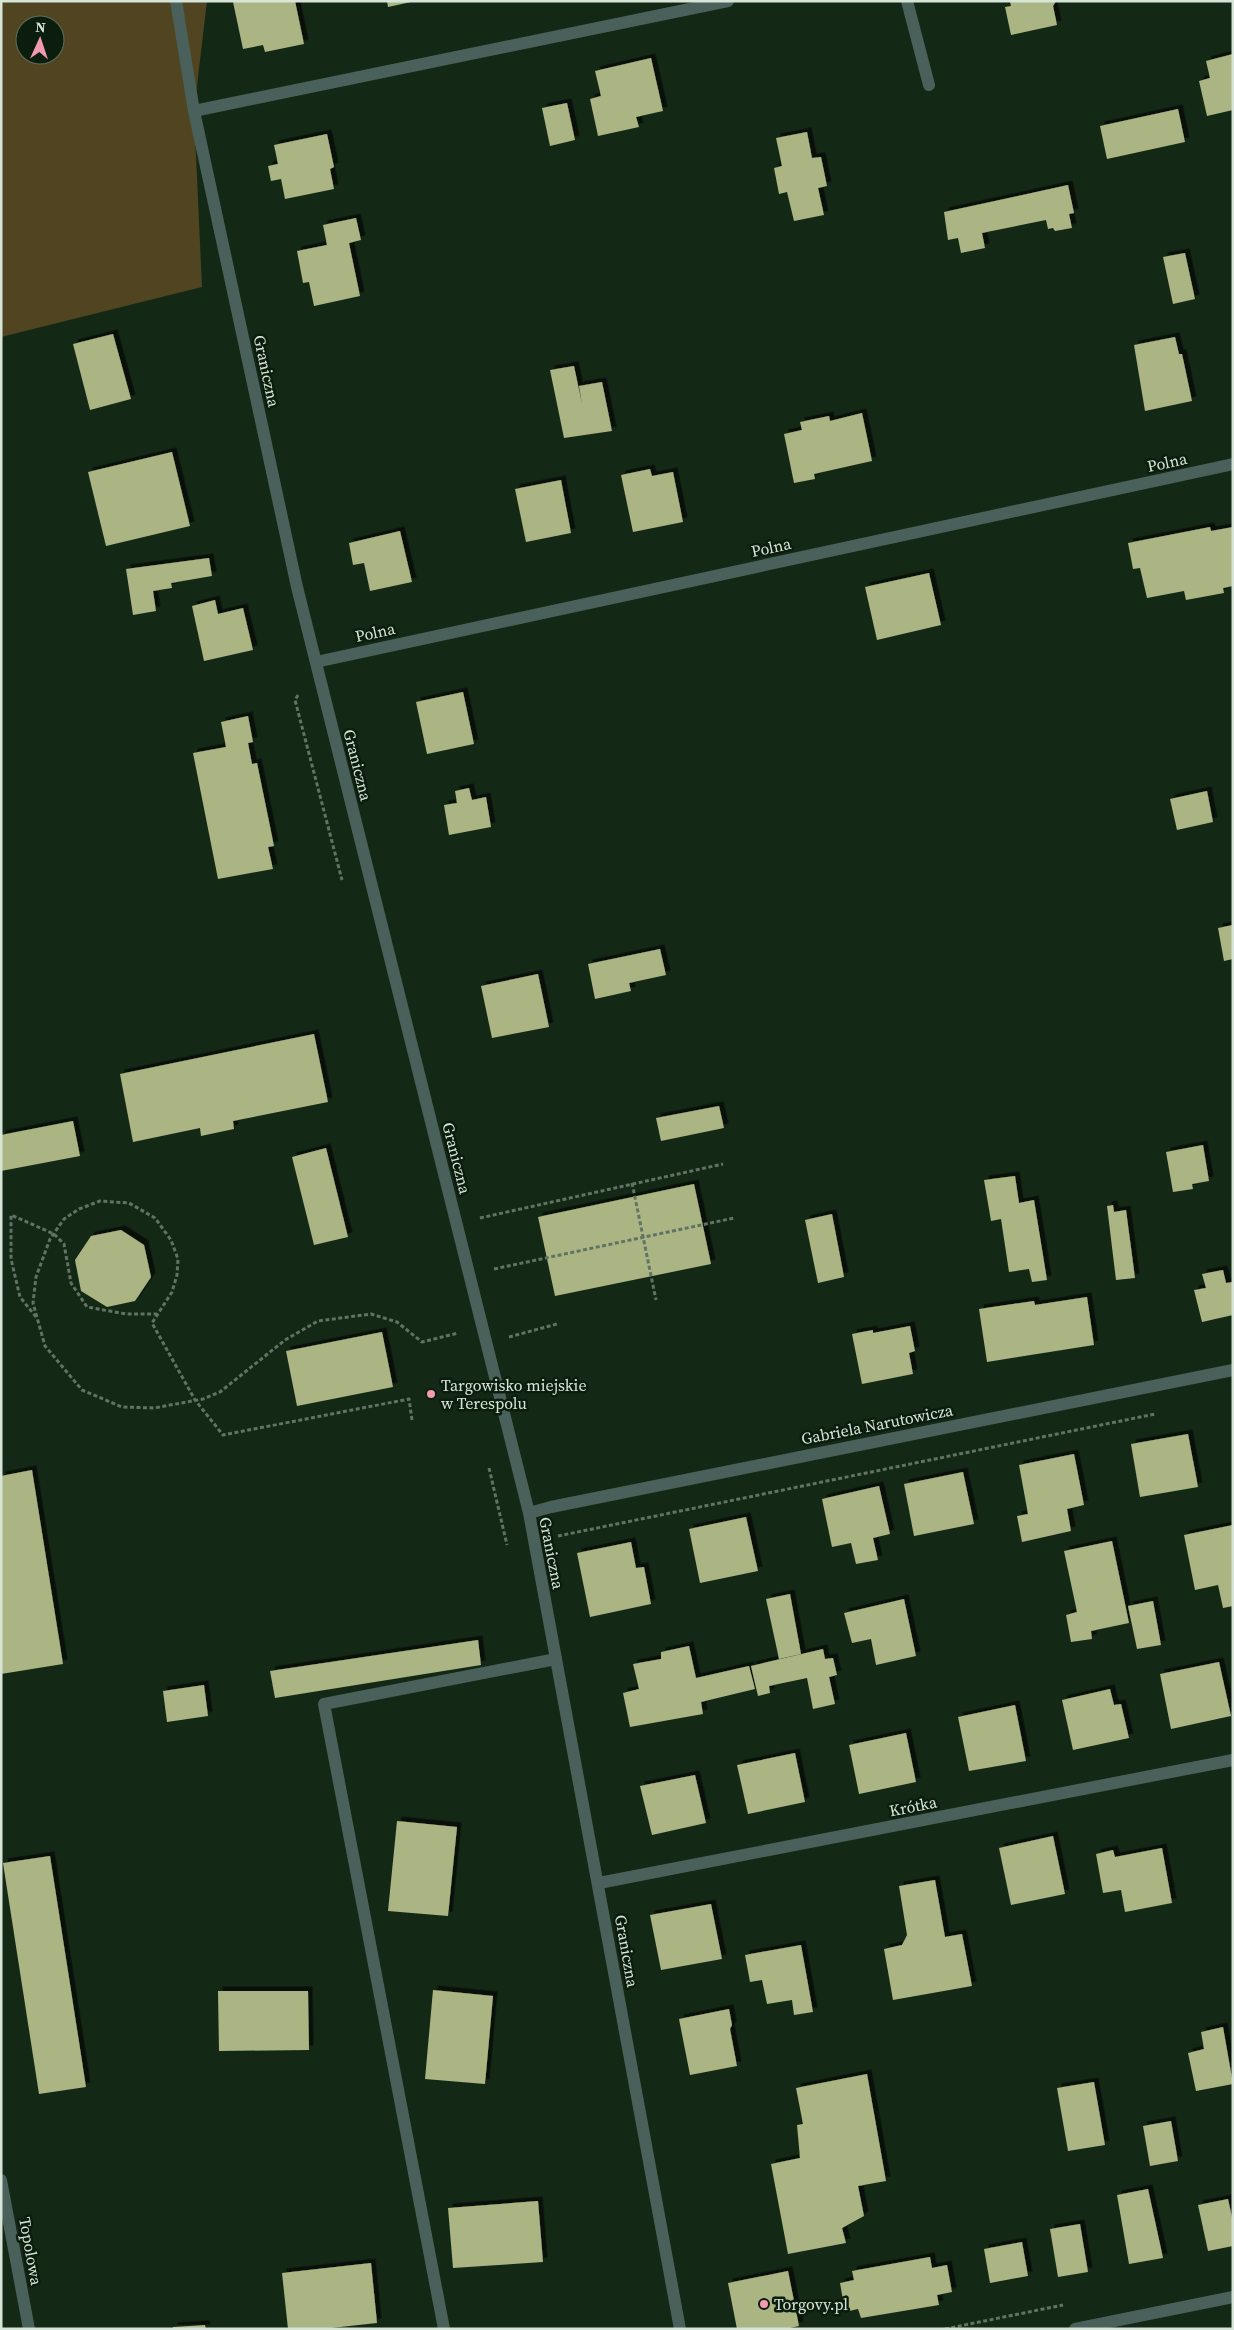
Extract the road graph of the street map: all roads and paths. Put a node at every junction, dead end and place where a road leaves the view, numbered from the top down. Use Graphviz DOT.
graph roads {
  1 [pos="176,1"];
  2 [pos="728,1"];
  3 [pos="906,1"];
  4 [pos="928,84"];
  5 [pos="194,111"];
  6 [pos="1233,464"];
  7 [pos="316,662"];
  8 [pos="724,1164"];
  9 [pos="632,1183"];
  10 [pos="478,1218"];
  11 [pos="734,1218"];
  12 [pos="54,1234"];
  13 [pos="642,1237"];
  14 [pos="469,1274"];
  15 [pos="656,1300"];
  16 [pos="157,1314"];
  17 [pos="38,1318"];
  18 [pos="557,1324"];
  19 [pos="459,1333"];
  20 [pos="506,1338"];
  21 [pos="1233,1370"];
  22 [pos="195,1400"];
  23 [pos="1165,1412"];
  24 [pos="412,1420"];
  25 [pos="529,1513"];
  26 [pos="555,1537"];
  27 [pos="556,1659"];
  28 [pos="1233,1760"];
  29 [pos="599,1883"];
  30 [pos="1,2180"];
  31 [pos="1233,2297"];
  32 [pos="29,2329"];
  33 [pos="444,2329"];
  34 [pos="680,2329"];
  35 [pos="1075,2329"];
  1 -- 5 [label="street, Graniczna"];
  2 -- 5 [label="street"];
  3 -- 4 [label="street"];
  5 -- 7 [label="street, Graniczna"];
  6 -- 7 [label="street, Polna"];
  7 -- 14 [label="street, Graniczna"];
  8 -- 9 [label="path"];
  9 -- 10 [label="path"];
  9 -- 13 [label="path"];
  11 -- 13 [label="path"];
  12 -- 16 [label="path"];
  12 -- 16 [label="path"];
  12 -- 17 [label="path"];
  12 -- 17 [label="path"];
  13 -- 14 [label="path"];
  13 -- 15 [label="path"];
  14 -- 25 [label="street, Graniczna"];
  16 -- 22 [label="path"];
  17 -- 22 [label="path"];
  18 -- 20 [label="path"];
  19 -- 22 [label="path"];
  21 -- 25 [label="street, Gabriela Narutowicza"];
  22 -- 24 [label="path"];
  23 -- 26 [label="path"];
  25 -- 27 [label="street, Graniczna"];
  27 -- 29 [label="street, Graniczna"];
  27 -- 33 [label="street"];
  28 -- 29 [label="street, Krótka"];
  29 -- 34 [label="street, Graniczna"];
  30 -- 32 [label="street, Topolowa"];
  31 -- 35 [label="street"];
}
